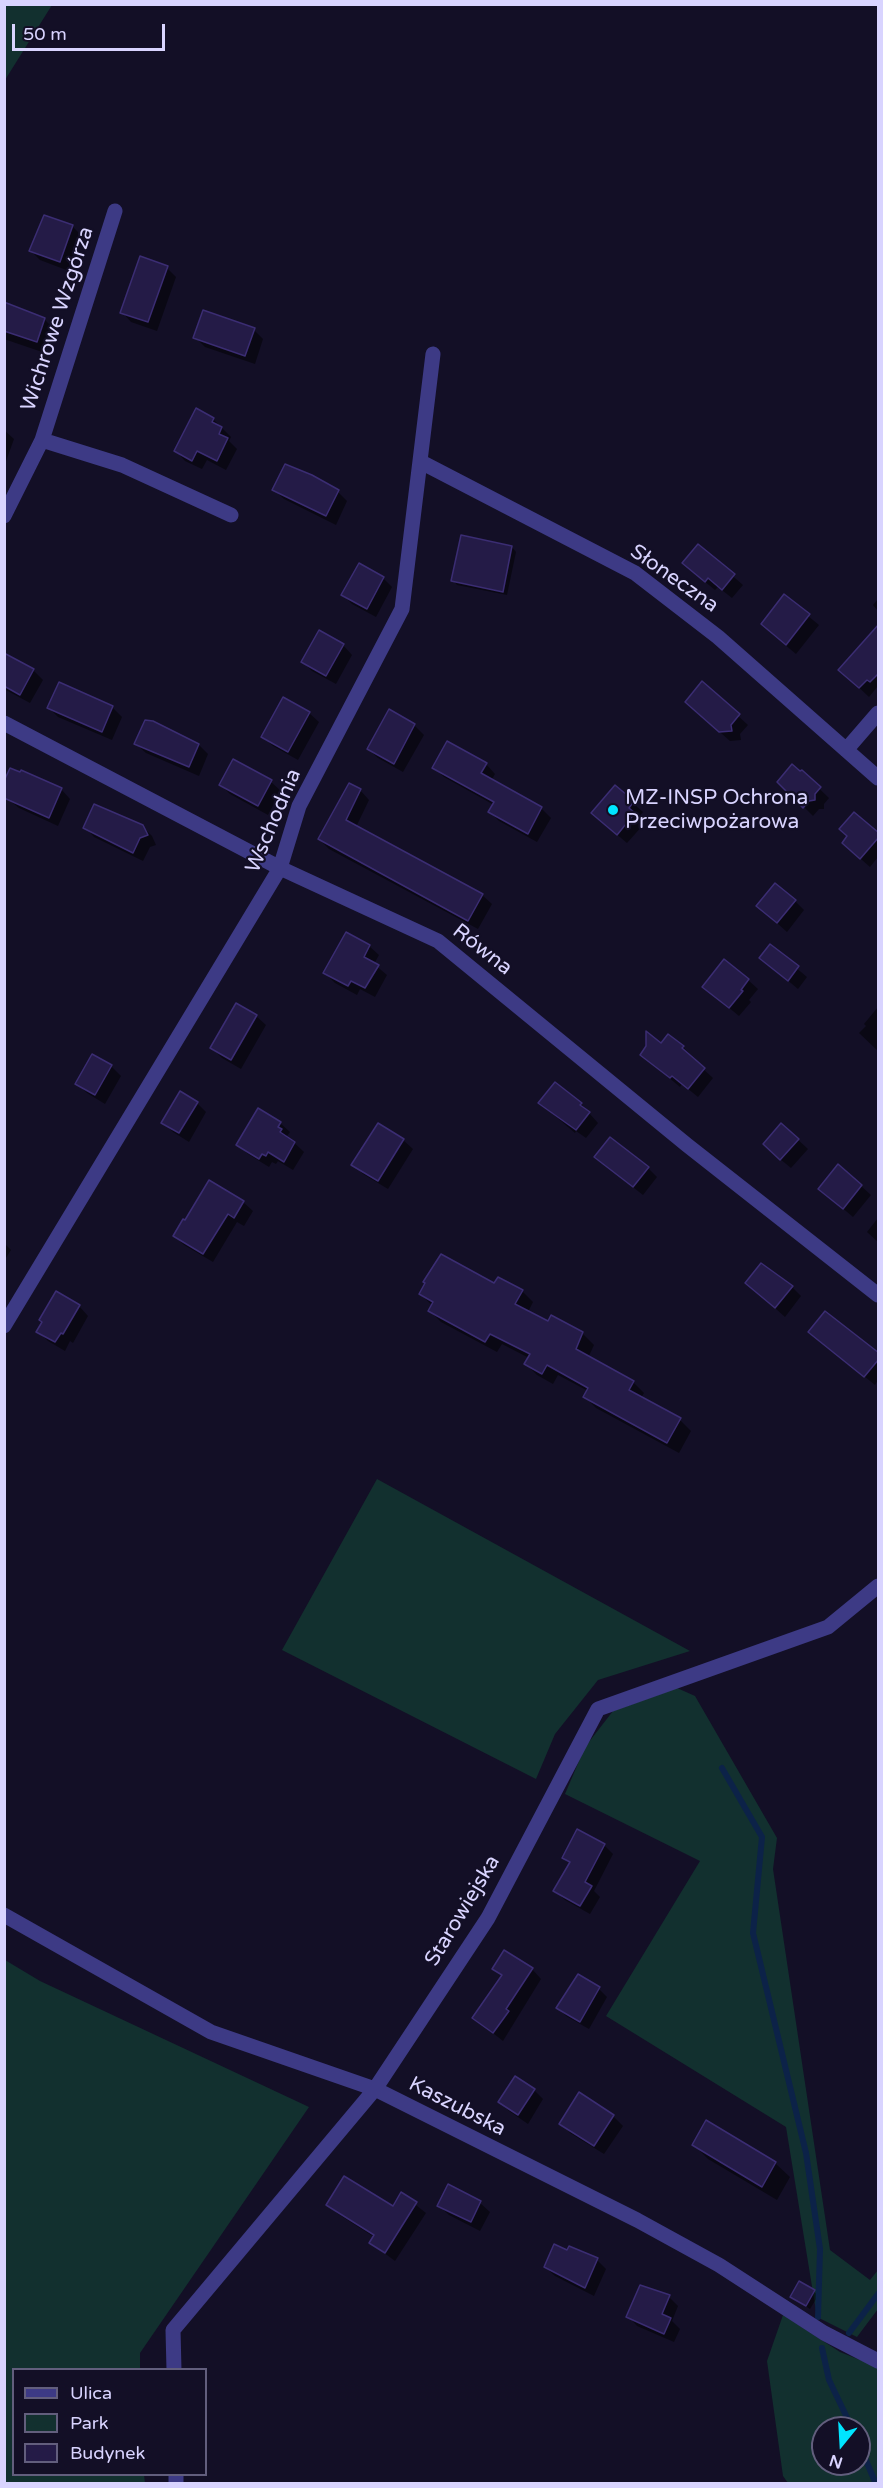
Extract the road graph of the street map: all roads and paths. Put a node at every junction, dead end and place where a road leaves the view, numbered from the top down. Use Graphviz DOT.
graph roads {
  1 [pos="115,211"];
  2 [pos="433,354"];
  3 [pos="42,440"];
  4 [pos="421,462"];
  5 [pos="231,515"];
  6 [pos="4,516"];
  7 [pos="879,713"];
  8 [pos="4,723"];
  9 [pos="846,750"];
  10 [pos="879,778"];
  11 [pos="280,867"];
  12 [pos="879,1295"];
  13 [pos="4,1326"];
  14 [pos="879,1587"];
  15 [pos="4,1915"];
  16 [pos="375,2089"];
  17 [pos="879,2361"];
  18 [pos="174,2368"];
  1 -- 3 [label="street, Wichrowe Wzgórza"];
  2 -- 4 [label="street, Wschodnia"];
  3 -- 5 [label="street, Wichrowe Wzgórza"];
  3 -- 6 [label="street, Wichrowe Wzgórza"];
  4 -- 9 [label="street, Słoneczna"];
  4 -- 11 [label="street, Wschodnia"];
  7 -- 9 [label="street"];
  8 -- 11 [label="street, Równa"];
  9 -- 10 [label="street, Słoneczna"];
  11 -- 12 [label="street, Równa"];
  11 -- 13 [label="street, Wschodnia"];
  14 -- 16 [label="street, Starowiejska"];
  15 -- 16 [label="street, Kaszubska"];
  16 -- 17 [label="street, Kaszubska"];
  16 -- 18 [label="street, Starowiejska"];
}
